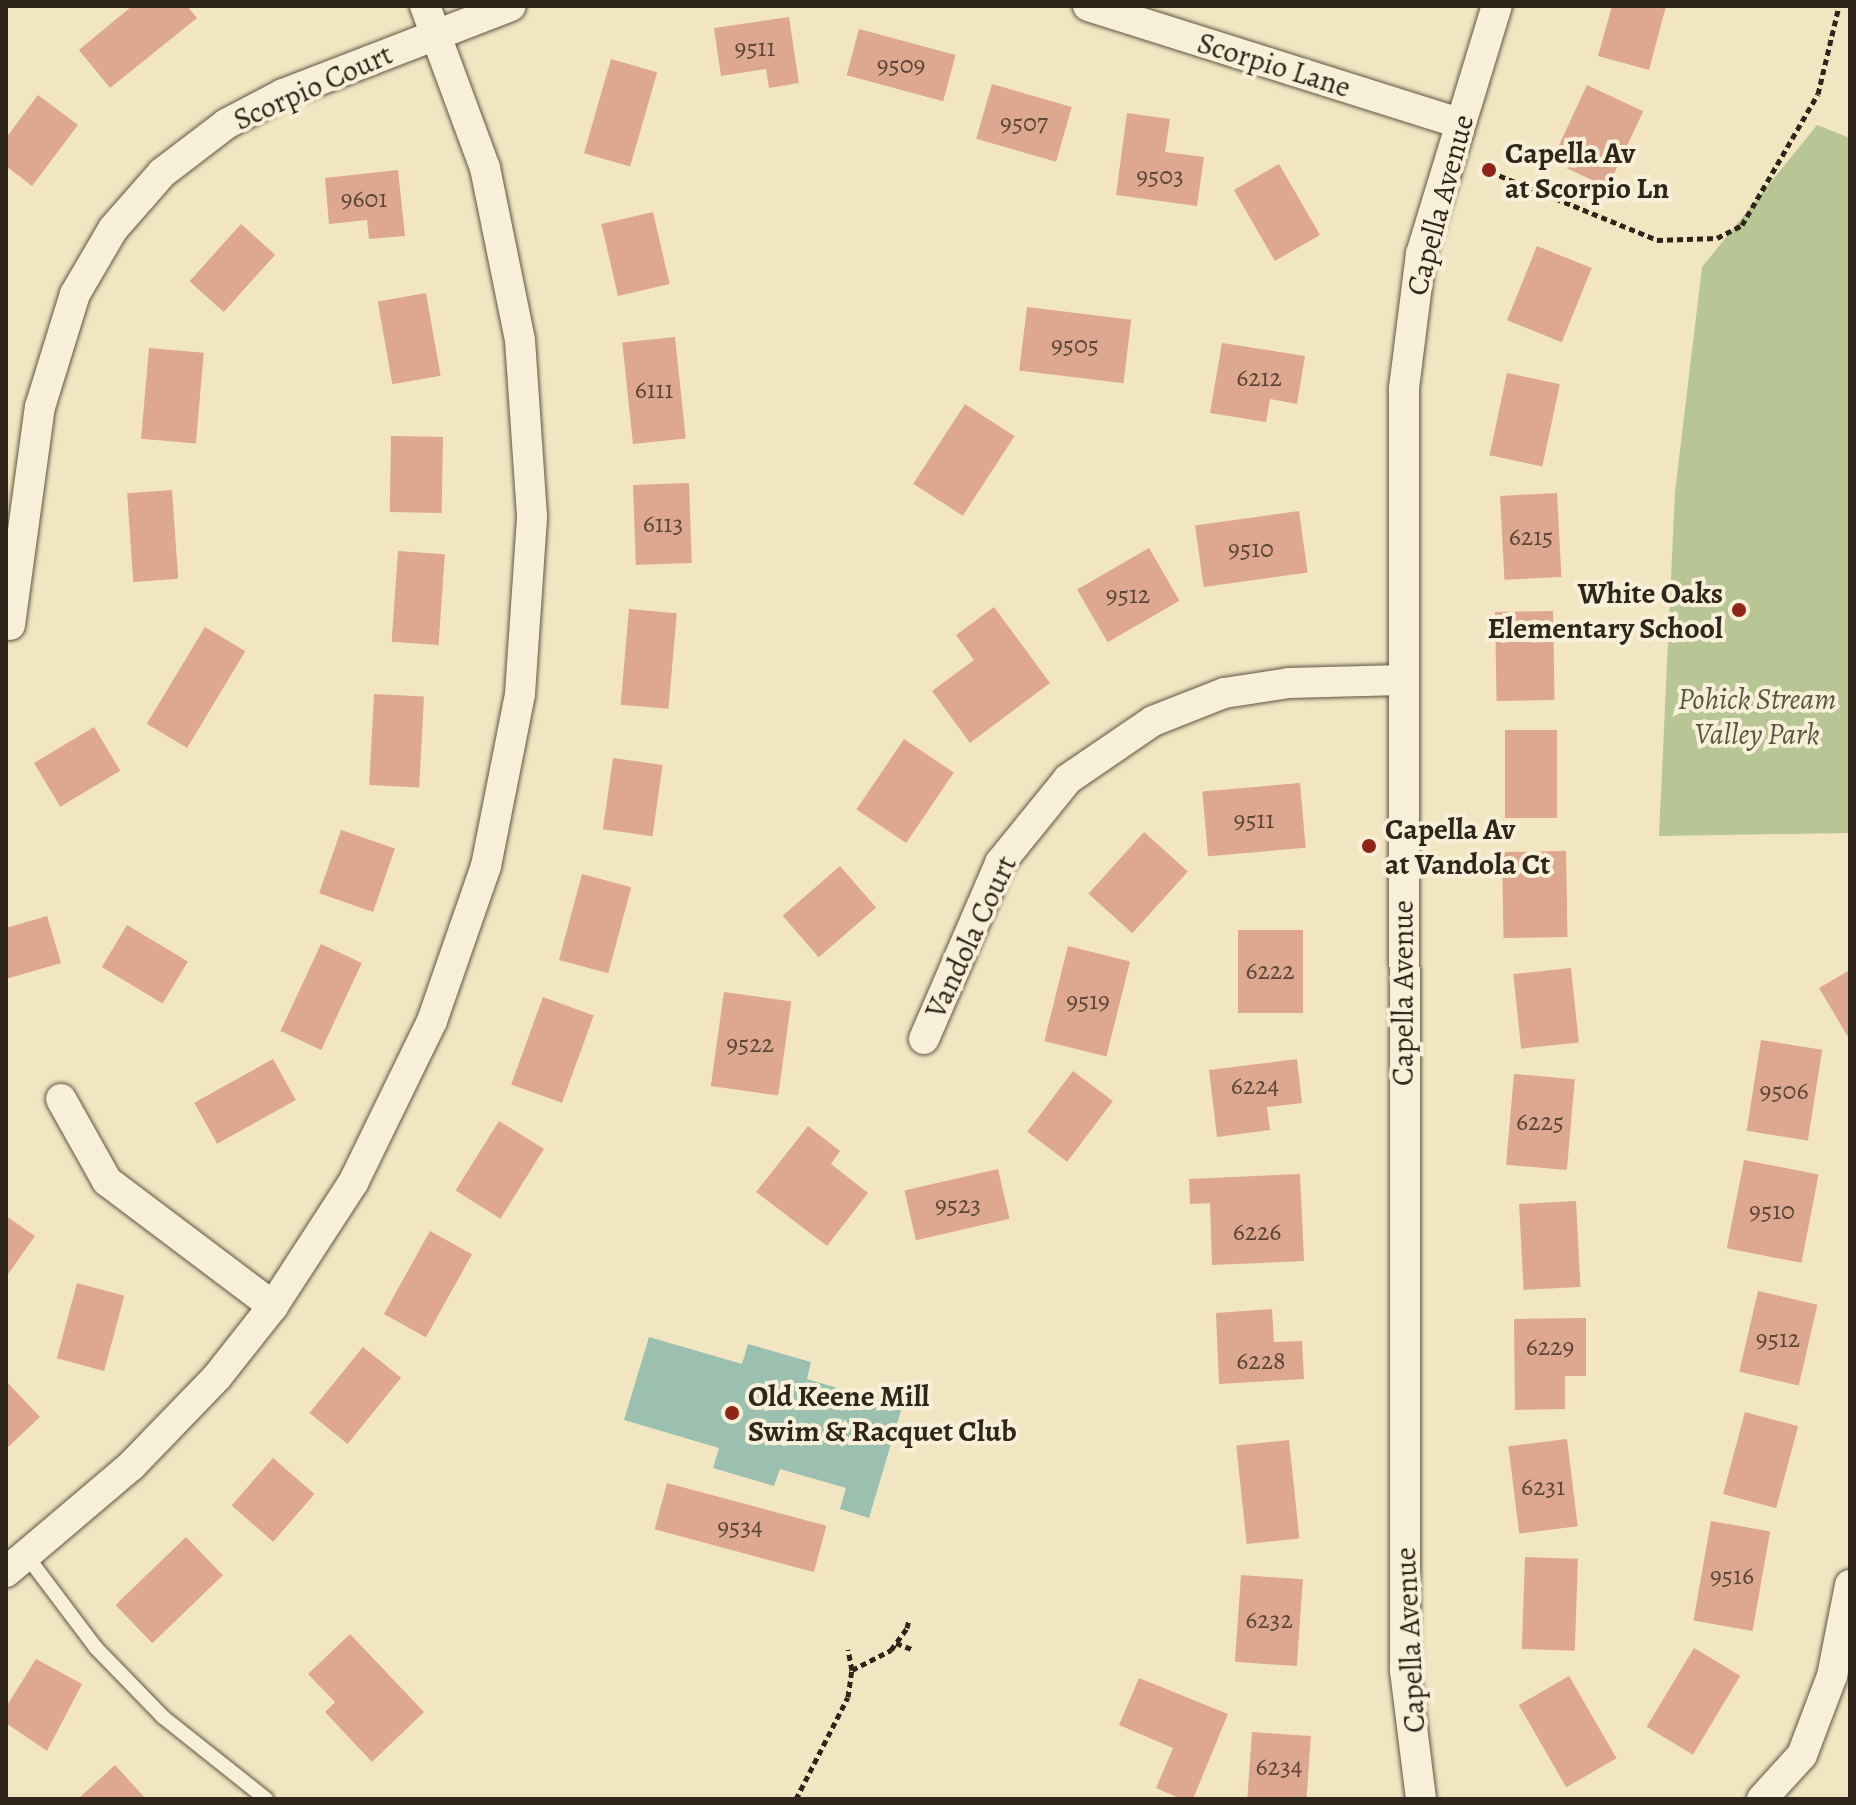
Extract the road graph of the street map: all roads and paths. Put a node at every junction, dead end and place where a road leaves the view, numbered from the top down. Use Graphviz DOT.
graph roads {
  1 [pos="425,6"];
  2 [pos="511,6"];
  3 [pos="1088,6"];
  4 [pos="1497,6"];
  5 [pos="1839,6"];
  6 [pos="438,35"];
  7 [pos="1460,123"];
  8 [pos="1450,158"];
  9 [pos="10,625"];
  10 [pos="1402,680"];
  11 [pos="924,1039"];
  12 [pos="61,1099"];
  13 [pos="273,1306"];
  14 [pos="16,1564"];
  15 [pos="1850,1585"];
  16 [pos="909,1619"];
  17 [pos="896,1643"];
  18 [pos="848,1649"];
  19 [pos="912,1649"];
  20 [pos="852,1670"];
  21 [pos="266,1799"];
  22 [pos="796,1799"];
  23 [pos="1421,1799"];
  24 [pos="1762,1799"];
  1 -- 6 [label="street"];
  2 -- 6 [label="street"];
  3 -- 7 [label="street, Scorpio Lane"];
  4 -- 7 [label="street, Capella Avenue"];
  5 -- 8 [label="path"];
  6 -- 9 [label="street, Scorpio Court"];
  6 -- 13 [label="street"];
  7 -- 8 [label="street, Capella Avenue"];
  8 -- 10 [label="street, Capella Avenue"];
  10 -- 11 [label="street, Vandola Court"];
  10 -- 23 [label="street, Capella Avenue"];
  12 -- 13 [label="street"];
  13 -- 14 [label="street"];
  14 -- 21 [label="lane"];
  15 -- 24 [label="street"];
  16 -- 17 [label="path"];
  17 -- 19 [label="path"];
  17 -- 20 [label="path"];
  18 -- 20 [label="path"];
  20 -- 22 [label="path"];
}
